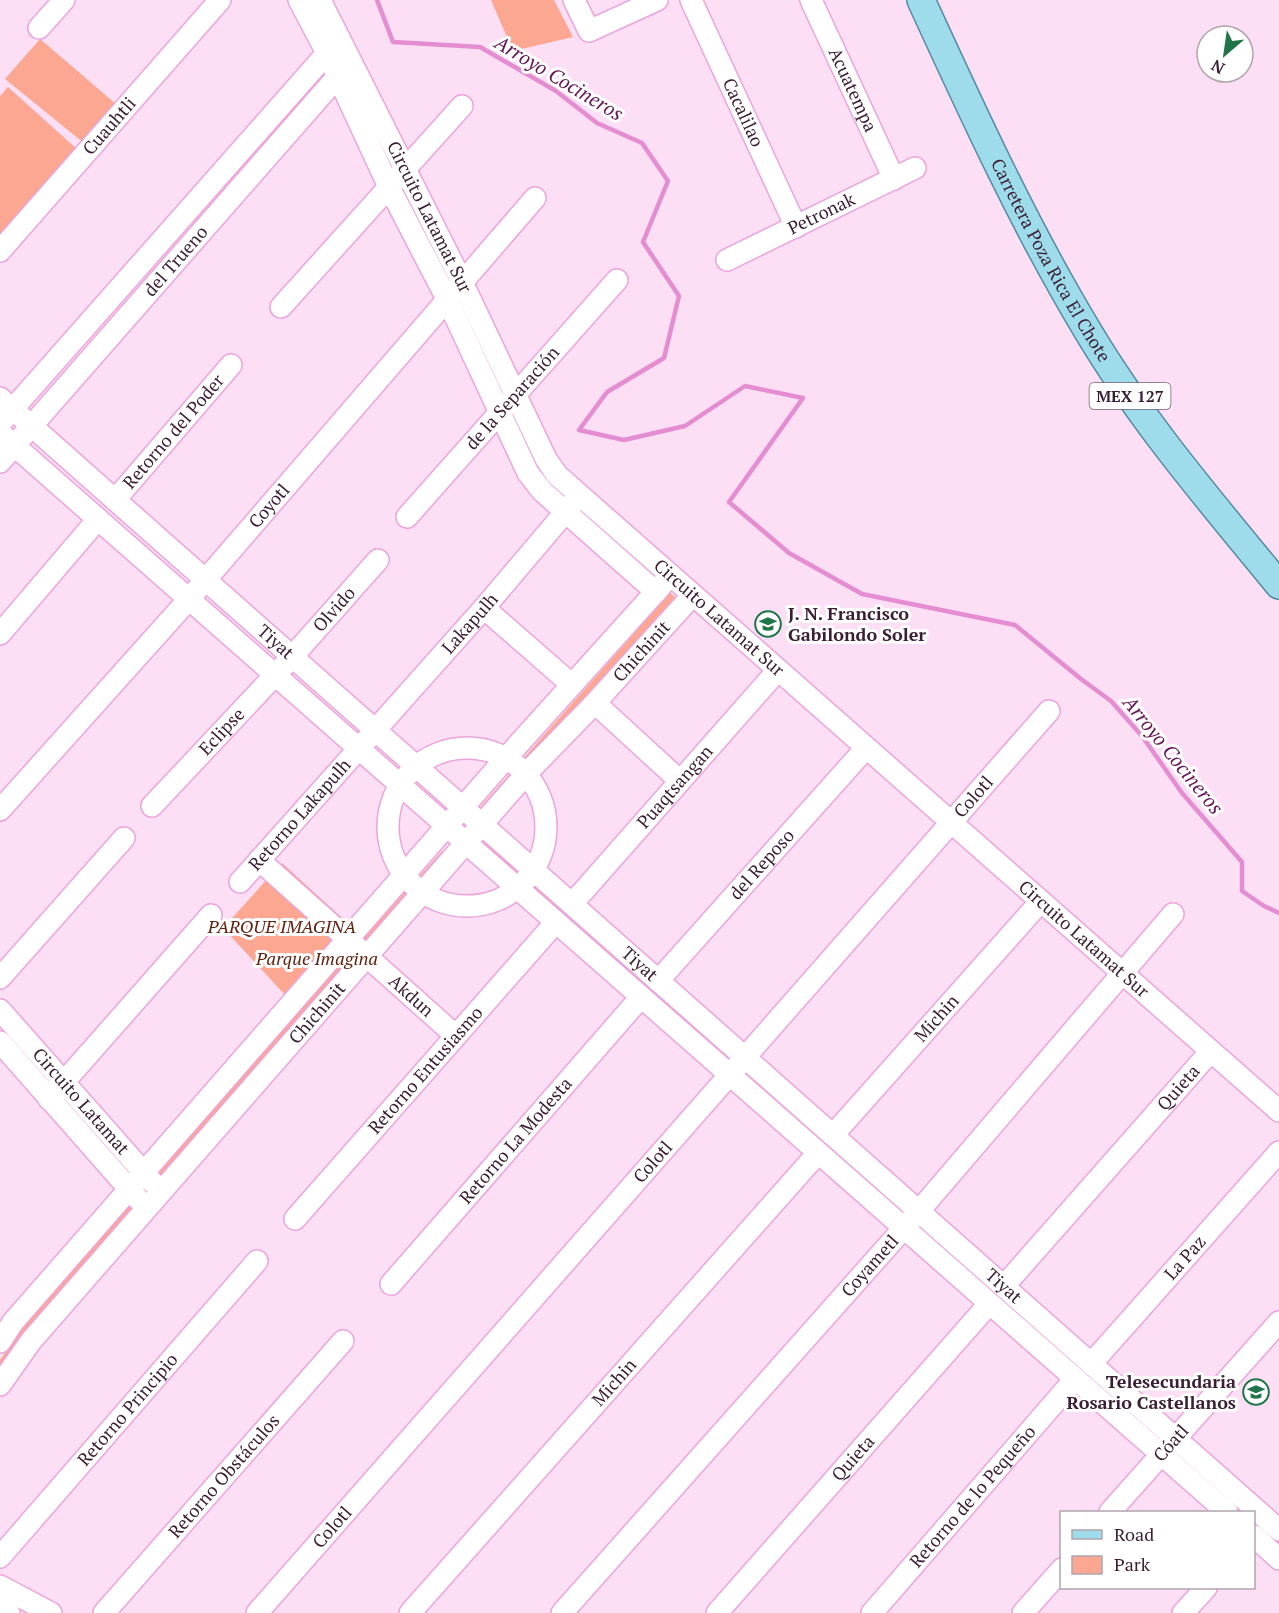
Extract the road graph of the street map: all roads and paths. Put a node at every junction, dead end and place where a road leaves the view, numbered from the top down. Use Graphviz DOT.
graph roads {
  1 [pos="64,0"];
  2 [pos="220,0"];
  3 [pos="300,0"];
  4 [pos="320,0"];
  5 [pos="574,0"];
  6 [pos="657,0"];
  7 [pos="691,0"];
  8 [pos="811,0"];
  9 [pos="921,0"];
  10 [pos="39,28"];
  11 [pos="334,46"];
  12 [pos="344,69"];
  13 [pos="462,106"];
  14 [pos="915,168"];
  15 [pos="404,170"];
  16 [pos="894,178"];
  17 [pos="389,187"];
  18 [pos="535,198"];
  19 [pos="796,227"];
  20 [pos="0,251"];
  21 [pos="727,260"];
  22 [pos="617,280"];
  23 [pos="462,282"];
  24 [pos="447,299"];
  25 [pos="281,307"];
  26 [pos="231,365"];
  27 [pos="516,395"];
  28 [pos="4,411"];
  29 [pos="500,413"];
  30 [pos="31,426"];
  31 [pos="7,439"];
  32 [pos="0,462"];
  33 [pos="579,496"];
  34 [pos="115,500"];
  35 [pos="565,512"];
  36 [pos="407,517"];
  37 [pos="98,519"];
  38 [pos="378,560"];
  39 [pos="670,576"];
  40 [pos="206,580"];
  41 [pos="1279,585"];
  42 [pos="656,592"];
  43 [pos="692,596"];
  44 [pos="189,599"];
  45 [pos="484,608"];
  46 [pos="0,634"];
  47 [pos="292,657"];
  48 [pos="778,670"];
  49 [pos="274,675"];
  50 [pos="571,684"];
  51 [pos="595,703"];
  52 [pos="1049,711"];
  53 [pos="374,729"];
  54 [pos="358,748"];
  55 [pos="867,748"];
  56 [pos="506,758"];
  57 [pos="416,766"];
  58 [pos="526,774"];
  59 [pos="680,781"];
  60 [pos="399,784"];
  61 [pos="152,806"];
  62 [pos="462,807"];
  63 [pos="0,810"];
  64 [pos="951,822"];
  65 [pos="482,824"];
  66 [pos="446,826"];
  67 [pos="124,838"];
  68 [pos="466,843"];
  69 [pos="259,860"];
  70 [pos="534,871"];
  71 [pos="403,875"];
  72 [pos="240,882"];
  73 [pos="518,889"];
  74 [pos="422,893"];
  75 [pos="1041,901"];
  76 [pos="572,904"];
  77 [pos="1173,914"];
  78 [pos="211,915"];
  79 [pos="556,922"];
  80 [pos="347,939"];
  81 [pos="626,952"];
  82 [pos="366,956"];
  83 [pos="609,969"];
  84 [pos="1123,974"];
  85 [pos="0,978"];
  86 [pos="658,981"];
  87 [pos="641,997"];
  88 [pos="0,1010"];
  89 [pos="456,1036"];
  90 [pos="0,1042"];
  91 [pos="1211,1051"];
  92 [pos="745,1058"];
  93 [pos="729,1075"];
  94 [pos="64,1082"];
  95 [pos="49,1099"];
  96 [pos="1279,1111"];
  97 [pos="832,1135"];
  98 [pos="1279,1152"];
  99 [pos="818,1153"];
  100 [pos="144,1173"];
  101 [pos="129,1190"];
  102 [pos="154,1200"];
  103 [pos="919,1211"];
  104 [pos="295,1219"];
  105 [pos="904,1228"];
  106 [pos="256,1262"];
  107 [pos="391,1284"];
  108 [pos="1004,1286"];
  109 [pos="989,1304"];
  110 [pos="1279,1322"];
  111 [pos="1045,1323"];
  112 [pos="1029,1338"];
  113 [pos="343,1341"];
  114 [pos="0,1342"];
  115 [pos="1091,1364"];
  116 [pos="1075,1379"];
  117 [pos="0,1385"];
  118 [pos="1176,1438"];
  119 [pos="1161,1454"];
  120 [pos="1111,1511"];
  121 [pos="1226,1511"];
  122 [pos="1279,1530"];
  123 [pos="1255,1537"];
  124 [pos="0,1557"];
  125 [pos="1279,1559"];
  126 [pos="1060,1571"];
  127 [pos="0,1586"];
  128 [pos="1204,1589"];
  129 [pos="0,1608"];
  130 [pos="9,1613"];
  131 [pos="51,1613"];
  132 [pos="104,1613"];
  133 [pos="257,1613"];
  134 [pos="410,1613"];
  135 [pos="562,1613"];
  136 [pos="717,1613"];
  137 [pos="872,1613"];
  138 [pos="1023,1613"];
  139 [pos="1183,1613"];
  1 -- 10 [label="street"];
  2 -- 20 [label="street, Cuauhtli"];
  3 -- 11 [label="street, Circuito Latamat Sur"];
  4 -- 11 [label="street, Circuito Latamat Sur"];
  5 -- 6 [label="street"];
  7 -- 19 [label="street, Cacalilao"];
  8 -- 16 [label="street, Acuatempa"];
  9 -- 41 [label="main road, Carretera Poza Rica El Chote / MEX 127"];
  11 -- 12 [label="street, Circuito Latamat Sur"];
  11 -- 28 [label="street, del Trueno"];
  12 -- 15 [label="street, Circuito Latamat Sur"];
  12 -- 17 [label="street, Circuito Latamat Sur"];
  12 -- 30 [label="street, del Trueno"];
  13 -- 15 [label="street"];
  14 -- 16 [label="street, Petronak"];
  15 -- 17 [label="street"];
  15 -- 23 [label="street, Circuito Latamat Sur"];
  16 -- 19 [label="street, Petronak"];
  17 -- 24 [label="street, Circuito Latamat Sur"];
  17 -- 25 [label="street"];
  18 -- 23 [label="street, Coyotl"];
  19 -- 21 [label="street, Petronak"];
  22 -- 27 [label="street, de la Separación"];
  23 -- 24 [label="street, Coyotl"];
  23 -- 27 [label="street, Circuito Latamat Sur"];
  24 -- 29 [label="street, Circuito Latamat Sur"];
  24 -- 40 [label="street, Coyotl"];
  26 -- 34 [label="street, Retorno del Poder"];
  27 -- 29 [label="street, de la Separación"];
  27 -- 33 [label="street, Circuito Latamat Sur"];
  28 -- 30 [label="street, Tiyat"];
  29 -- 35 [label="street, Circuito Latamat Sur"];
  29 -- 36 [label="street, de la Separación"];
  30 -- 31 [label="street, del Trueno"];
  30 -- 34 [label="street, Tiyat"];
  31 -- 32 [label="street, del Trueno"];
  31 -- 37 [label="street, Tiyat"];
  33 -- 35 [label="street, Lakapulh"];
  33 -- 39 [label="street, Circuito Latamat Sur"];
  34 -- 40 [label="street, Tiyat"];
  35 -- 42 [label="street, Circuito Latamat Sur"];
  35 -- 45 [label="street, Lakapulh"];
  37 -- 44 [label="street, Tiyat"];
  37 -- 46 [label="street"];
  38 -- 47 [label="street, Olvido"];
  39 -- 42 [label="street, Chichinit"];
  39 -- 43 [label="street, Circuito Latamat Sur"];
  40 -- 44 [label="street, Coyotl"];
  40 -- 47 [label="street, Tiyat"];
  42 -- 50 [label="street, Chichinit"];
  43 -- 48 [label="street, Circuito Latamat Sur"];
  43 -- 51 [label="street, Chichinit"];
  44 -- 49 [label="street, Tiyat"];
  44 -- 63 [label="street, Coyotl"];
  45 -- 50 [label="street"];
  45 -- 53 [label="street, Lakapulh"];
  47 -- 49 [label="street, Eclipse"];
  47 -- 53 [label="street, Tiyat"];
  48 -- 55 [label="street, Circuito Latamat Sur"];
  48 -- 59 [label="street, Puaqtsangan"];
  49 -- 54 [label="street, Tiyat"];
  49 -- 61 [label="street, Eclipse"];
  50 -- 56 [label="street, Chichinit"];
  51 -- 58 [label="street, Chichinit"];
  51 -- 59 [label="street"];
  52 -- 64 [label="street, Colotl"];
  53 -- 54 [label="street, Lakapulh"];
  53 -- 57 [label="street, Tiyat"];
  54 -- 60 [label="street, Tiyat"];
  54 -- 69 [label="street, Retorno Lakapulh"];
  55 -- 64 [label="street, Circuito Latamat Sur"];
  55 -- 86 [label="street, del Reposo"];
  56 -- 57 [label="street"];
  56 -- 58 [label="street"];
  56 -- 62 [label="street, Chichinit"];
  57 -- 60 [label="street"];
  57 -- 62 [label="street, Tiyat"];
  58 -- 65 [label="street, Chichinit"];
  58 -- 70 [label="street"];
  59 -- 76 [label="street, Puaqtsangan"];
  60 -- 66 [label="street, Tiyat"];
  60 -- 71 [label="street"];
  62 -- 65 [label="street, Tiyat"];
  62 -- 66 [label="street, Chichinit"];
  64 -- 75 [label="street, Circuito Latamat Sur"];
  64 -- 92 [label="street, Colotl"];
  65 -- 68 [label="street, Chichinit"];
  65 -- 70 [label="street, Tiyat"];
  66 -- 68 [label="street, Tiyat"];
  66 -- 71 [label="street, Chichinit"];
  67 -- 85 [label="street"];
  68 -- 73 [label="street, Tiyat"];
  68 -- 74 [label="street, Chichinit"];
  69 -- 72 [label="street, Retorno Lakapulh"];
  69 -- 80 [label="street, Akdun"];
  70 -- 73 [label="street"];
  70 -- 76 [label="street, Tiyat"];
  71 -- 74 [label="street"];
  71 -- 80 [label="street, Chichinit"];
  73 -- 74 [label="street"];
  73 -- 79 [label="street, Tiyat"];
  74 -- 82 [label="street, Chichinit"];
  75 -- 84 [label="street, Circuito Latamat Sur"];
  75 -- 97 [label="street, Michin"];
  76 -- 81 [label="street, Tiyat"];
  77 -- 84 [label="street, Coyametl"];
  78 -- 94 [label="street"];
  79 -- 83 [label="street, Tiyat"];
  79 -- 89 [label="street, Retorno Entusiasmo"];
  80 -- 82 [label="street, Akdun"];
  80 -- 100 [label="street, Chichinit"];
  81 -- 83 [label="street"];
  81 -- 86 [label="street, Tiyat"];
  82 -- 89 [label="street, Akdun"];
  82 -- 102 [label="street, Chichinit"];
  83 -- 87 [label="street, Tiyat"];
  84 -- 91 [label="street, Circuito Latamat Sur"];
  84 -- 103 [label="street, Coyametl"];
  86 -- 92 [label="street, Tiyat"];
  87 -- 93 [label="street, Tiyat"];
  87 -- 107 [label="street, Retorno La Modesta"];
  88 -- 94 [label="street, Circuito Latamat"];
  89 -- 104 [label="street, Retorno Entusiasmo"];
  90 -- 95 [label="street, Circuito Latamat"];
  91 -- 96 [label="street, Circuito Latamat Sur"];
  91 -- 108 [label="street, Quieta"];
  92 -- 93 [label="street, Colotl"];
  92 -- 97 [label="street, Tiyat"];
  93 -- 99 [label="street, Tiyat"];
  93 -- 133 [label="street, Colotl"];
  94 -- 95 [label="street"];
  94 -- 100 [label="street, Circuito Latamat"];
  95 -- 101 [label="street, Circuito Latamat"];
  97 -- 103 [label="street, Tiyat"];
  98 -- 115 [label="street, La Paz"];
  99 -- 105 [label="street, Tiyat"];
  99 -- 134 [label="street, Michin"];
  100 -- 101 [label="street, Chichinit"];
  100 -- 102 [label="street, Circuito Latamat"];
  101 -- 102 [label="street, Circuito Latamat"];
  101 -- 114 [label="street, Chichinit"];
  102 -- 117 [label="street, Chichinit"];
  103 -- 105 [label="street, Coyametl"];
  103 -- 108 [label="street, Tiyat"];
  105 -- 109 [label="street, Tiyat"];
  105 -- 135 [label="street, Coyametl"];
  106 -- 124 [label="street, Retorno Principio"];
  108 -- 111 [label="street, Tiyat"];
  109 -- 112 [label="street, Tiyat"];
  109 -- 136 [label="street, Quieta"];
  110 -- 118 [label="street, Cóatl"];
  111 -- 112 [label="street"];
  111 -- 115 [label="street, Tiyat"];
  112 -- 116 [label="street, Tiyat"];
  113 -- 132 [label="street, Retorno Obstáculos"];
  115 -- 118 [label="street, Tiyat"];
  116 -- 119 [label="street, Tiyat"];
  116 -- 137 [label="street, Retorno de lo Pequeño"];
  118 -- 119 [label="street, Cóatl"];
  118 -- 122 [label="street, Tiyat"];
  119 -- 120 [label="street, Cóatl"];
  119 -- 121 [label="street, Tiyat"];
  123 -- 125 [label="street"];
  126 -- 138 [label="street"];
  127 -- 131 [label="street"];
  128 -- 139 [label="street"];
  129 -- 130 [label="street"];
}
